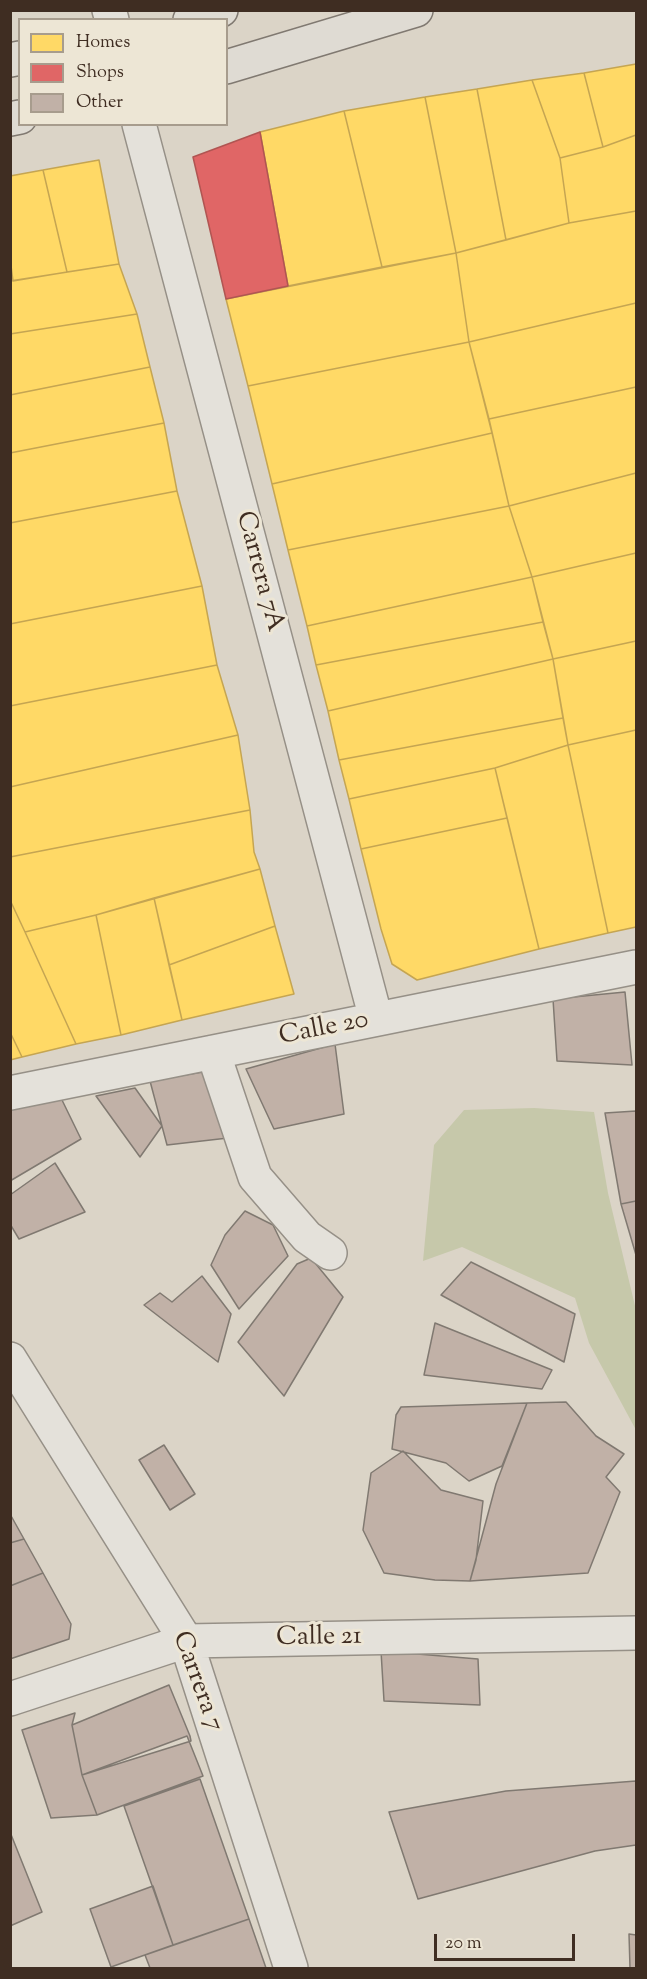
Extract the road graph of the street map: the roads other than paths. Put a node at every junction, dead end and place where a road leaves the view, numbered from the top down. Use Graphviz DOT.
graph roads {
  1 [pos="221,10"];
  2 [pos="416,10"];
  3 [pos="196,18"];
  4 [pos="228,66"];
  5 [pos="140,126"];
  6 [pos="636,967"];
  7 [pos="376,1019"];
  8 [pos="213,1052"];
  9 [pos="10,1093"];
  10 [pos="330,1253"];
  11 [pos="10,1359"];
  12 [pos="636,1633"];
  13 [pos="186,1641"];
  14 [pos="10,1699"];
  15 [pos="291,1968"];
  1 -- 3 [label="main road"];
  2 -- 4 [label="main road"];
  5 -- 7 [label="street, Carrera 7A"];
  6 -- 7 [label="street, Calle 20"];
  7 -- 8 [label="street, Calle 20"];
  8 -- 9 [label="street, Calle 20"];
  8 -- 10 [label="street"];
  11 -- 13 [label="street, Carrera 7"];
  12 -- 13 [label="street, Calle 21"];
  13 -- 14 [label="street, Calle 21"];
  13 -- 15 [label="street, Carrera 7"];
}
